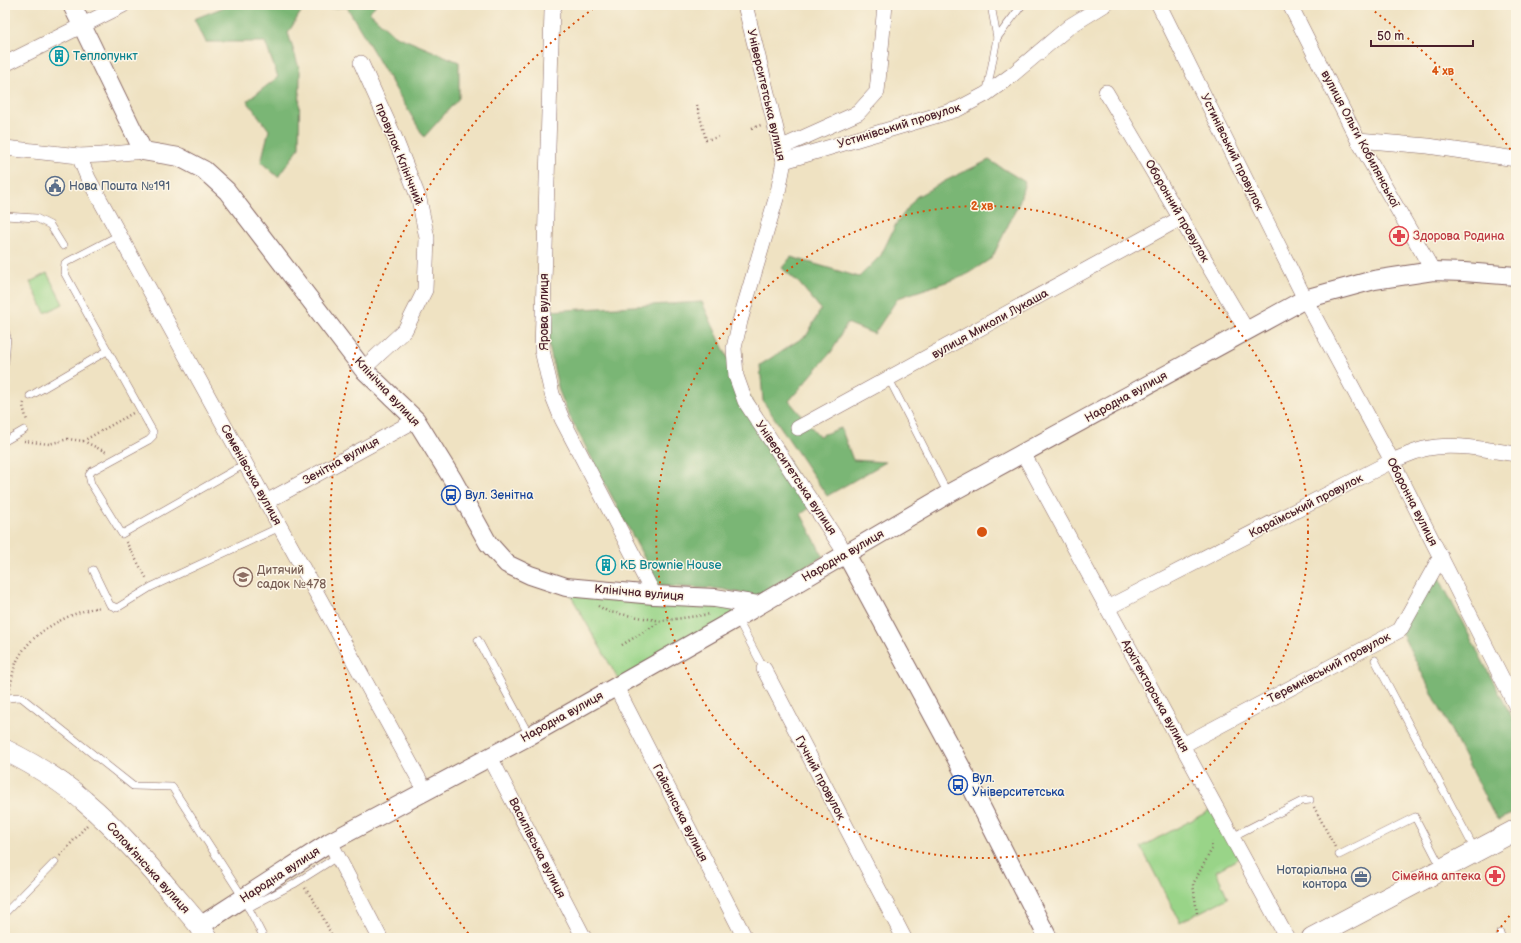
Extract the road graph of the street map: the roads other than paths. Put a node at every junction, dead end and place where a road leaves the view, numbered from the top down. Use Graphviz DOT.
graph roads {
  1 [pos="72,5"];
  2 [pos="123,5"];
  3 [pos="555,5"];
  4 [pos="745,5"];
  5 [pos="885,5"];
  6 [pos="991,5"];
  7 [pos="1022,5"];
  8 [pos="1104,5"];
  9 [pos="1159,5"];
  10 [pos="1290,5"];
  11 [pos="82,26"];
  12 [pos="997,38"];
  13 [pos="361,63"];
  14 [pos="5,64"];
  15 [pos="1106,92"];
  16 [pos="986,94"];
  17 [pos="1358,140"];
  18 [pos="5,148"];
  19 [pos="143,151"];
  20 [pos="782,155"];
  21 [pos="79,156"];
  22 [pos="1516,159"];
  23 [pos="5,216"];
  24 [pos="1181,218"];
  25 [pos="119,234"];
  26 [pos="63,246"];
  27 [pos="1433,271"];
  28 [pos="1516,276"];
  29 [pos="1305,299"];
  30 [pos="5,331"];
  31 [pos="1247,331"];
  32 [pos="107,351"];
  33 [pos="5,362"];
  34 [pos="363,369"];
  35 [pos="889,379"];
  36 [pos="30,396"];
  37 [pos="416,420"];
  38 [pos="798,428"];
  39 [pos="24,430"];
  40 [pos="5,441"];
  41 [pos="1023,453"];
  42 [pos="1516,454"];
  43 [pos="1392,461"];
  44 [pos="245,464"];
  45 [pos="948,494"];
  46 [pos="266,502"];
  47 [pos="280,527"];
  48 [pos="846,554"];
  49 [pos="1441,556"];
  50 [pos="93,570"];
  51 [pos="654,595"];
  52 [pos="758,605"];
  53 [pos="1107,608"];
  54 [pos="737,618"];
  55 [pos="478,640"];
  56 [pos="1375,660"];
  57 [pos="764,670"];
  58 [pos="616,687"];
  59 [pos="7,697"];
  60 [pos="1516,706"];
  61 [pos="529,736"];
  62 [pos="1183,745"];
  63 [pos="5,750"];
  64 [pos="490,757"];
  65 [pos="426,792"];
  66 [pos="1310,800"];
  67 [pos="1516,830"];
  68 [pos="1232,837"];
  69 [pos="333,848"];
  70 [pos="1476,852"];
  71 [pos="1339,855"];
  72 [pos="55,862"];
  73 [pos="1442,869"];
  74 [pos="246,904"];
  75 [pos="5,913"];
  76 [pos="204,932"];
  77 [pos="264,938"];
  78 [pos="380,938"];
  79 [pos="584,938"];
  80 [pos="745,938"];
  81 [pos="904,938"];
  82 [pos="1048,938"];
  83 [pos="1287,938"];
  84 [pos="1312,938"];
  1 -- 11 [label="street"];
  2 -- 11 [label="street"];
  3 -- 51 [label="street, Ярова вулиця"];
  4 -- 20 [label="street, Університетська вулиця"];
  5 -- 20 [label="street, Устинівський провулок"];
  6 -- 12 [label="lane"];
  7 -- 12 [label="lane"];
  8 -- 16 [label="street, Устинівський провулок"];
  9 -- 29 [label="street, Устинівський провулок"];
  10 -- 17 [label="street, вулиця Ольги Кобилянської"];
  11 -- 14 [label="street"];
  11 -- 19 [label="street"];
  12 -- 16 [label="lane"];
  13 -- 34 [label="street, провулок Клінічний"];
  15 -- 24 [label="street, Оборонний провулок"];
  16 -- 20 [label="street, Устинівський провулок"];
  17 -- 22 [label="street"];
  17 -- 27 [label="street, вулиця Ольги Кобилянської"];
  18 -- 21 [label="street, Клінічна вулиця"];
  19 -- 21 [label="street, Клінічна вулиця"];
  19 -- 34 [label="street, Клінічна вулиця"];
  20 -- 48 [label="street, Університетська вулиця"];
  21 -- 25 [label="street, Семенівська вулиця"];
  23 -- 26 [label="lane"];
  24 -- 31 [label="street, Оборонний провулок"];
  24 -- 35 [label="street, вулиця Миколи Лукаша"];
  25 -- 32 [label="lane"];
  25 -- 44 [label="street, Семенівська вулиця"];
  27 -- 28 [label="street, Народна вулиця"];
  27 -- 29 [label="street, Народна вулиця"];
  29 -- 31 [label="street, Народна вулиця"];
  29 -- 43 [label="street, Оборонна вулиця"];
  30 -- 33 [label="lane"];
  31 -- 41 [label="street, Народна вулиця"];
  32 -- 36 [label="lane"];
  32 -- 44 [label="lane"];
  34 -- 37 [label="street, Клінічна вулиця"];
  35 -- 38 [label="street, вулиця Миколи Лукаша"];
  35 -- 45 [label="lane"];
  37 -- 46 [label="street, Зенітна вулиця"];
  37 -- 51 [label="street, Клінічна вулиця"];
  39 -- 40 [label="lane"];
  41 -- 45 [label="street, Народна вулиця"];
  41 -- 53 [label="street, Архітекторська вулиця"];
  42 -- 43 [label="street, Караїмський провулок"];
  43 -- 49 [label="street, Оборонна вулиця"];
  43 -- 53 [label="street, Караїмський провулок"];
  44 -- 46 [label="street, Семенівська вулиця"];
  45 -- 48 [label="street, Народна вулиця"];
  46 -- 47 [label="street, Семенівська вулиця"];
  47 -- 50 [label="lane"];
  47 -- 65 [label="street, Семенівська вулиця"];
  48 -- 52 [label="street, Народна вулиця"];
  48 -- 82 [label="street, Університетська вулиця"];
  49 -- 60 [label="street, Оборонна вулиця"];
  49 -- 62 [label="street, Теремківський провулок"];
  51 -- 52 [label="street, Клінічна вулиця"];
  52 -- 54 [label="street, Народна вулиця"];
  53 -- 62 [label="street, Архітекторська вулиця"];
  54 -- 57 [label="lane, Гучний провулок"];
  54 -- 58 [label="street, Народна вулиця"];
  55 -- 61 [label="lane"];
  56 -- 70 [label="lane"];
  57 -- 81 [label="street, Гучний провулок"];
  58 -- 61 [label="street, Народна вулиця"];
  58 -- 80 [label="street, Гайсинська вулиця"];
  59 -- 74 [label="lane"];
  61 -- 64 [label="street, Народна вулиця"];
  62 -- 68 [label="street, Архітекторська вулиця"];
  63 -- 76 [label="main road, Соломʼянська вулиця"];
  64 -- 65 [label="street, Народна вулиця"];
  64 -- 79 [label="street, Василівська вулиця"];
  65 -- 69 [label="street, Народна вулиця"];
  66 -- 68 [label="lane"];
  67 -- 70 [label="main road"];
  68 -- 83 [label="street, Архітекторська вулиця"];
  69 -- 74 [label="street, Народна вулиця"];
  69 -- 74 [label="lane"];
  69 -- 78 [label="street"];
  70 -- 73 [label="main road"];
  71 -- 73 [label="lane"];
  72 -- 75 [label="lane"];
  73 -- 84 [label="main road"];
  74 -- 76 [label="street, Народна вулиця"];
  74 -- 77 [label="lane"];
}
